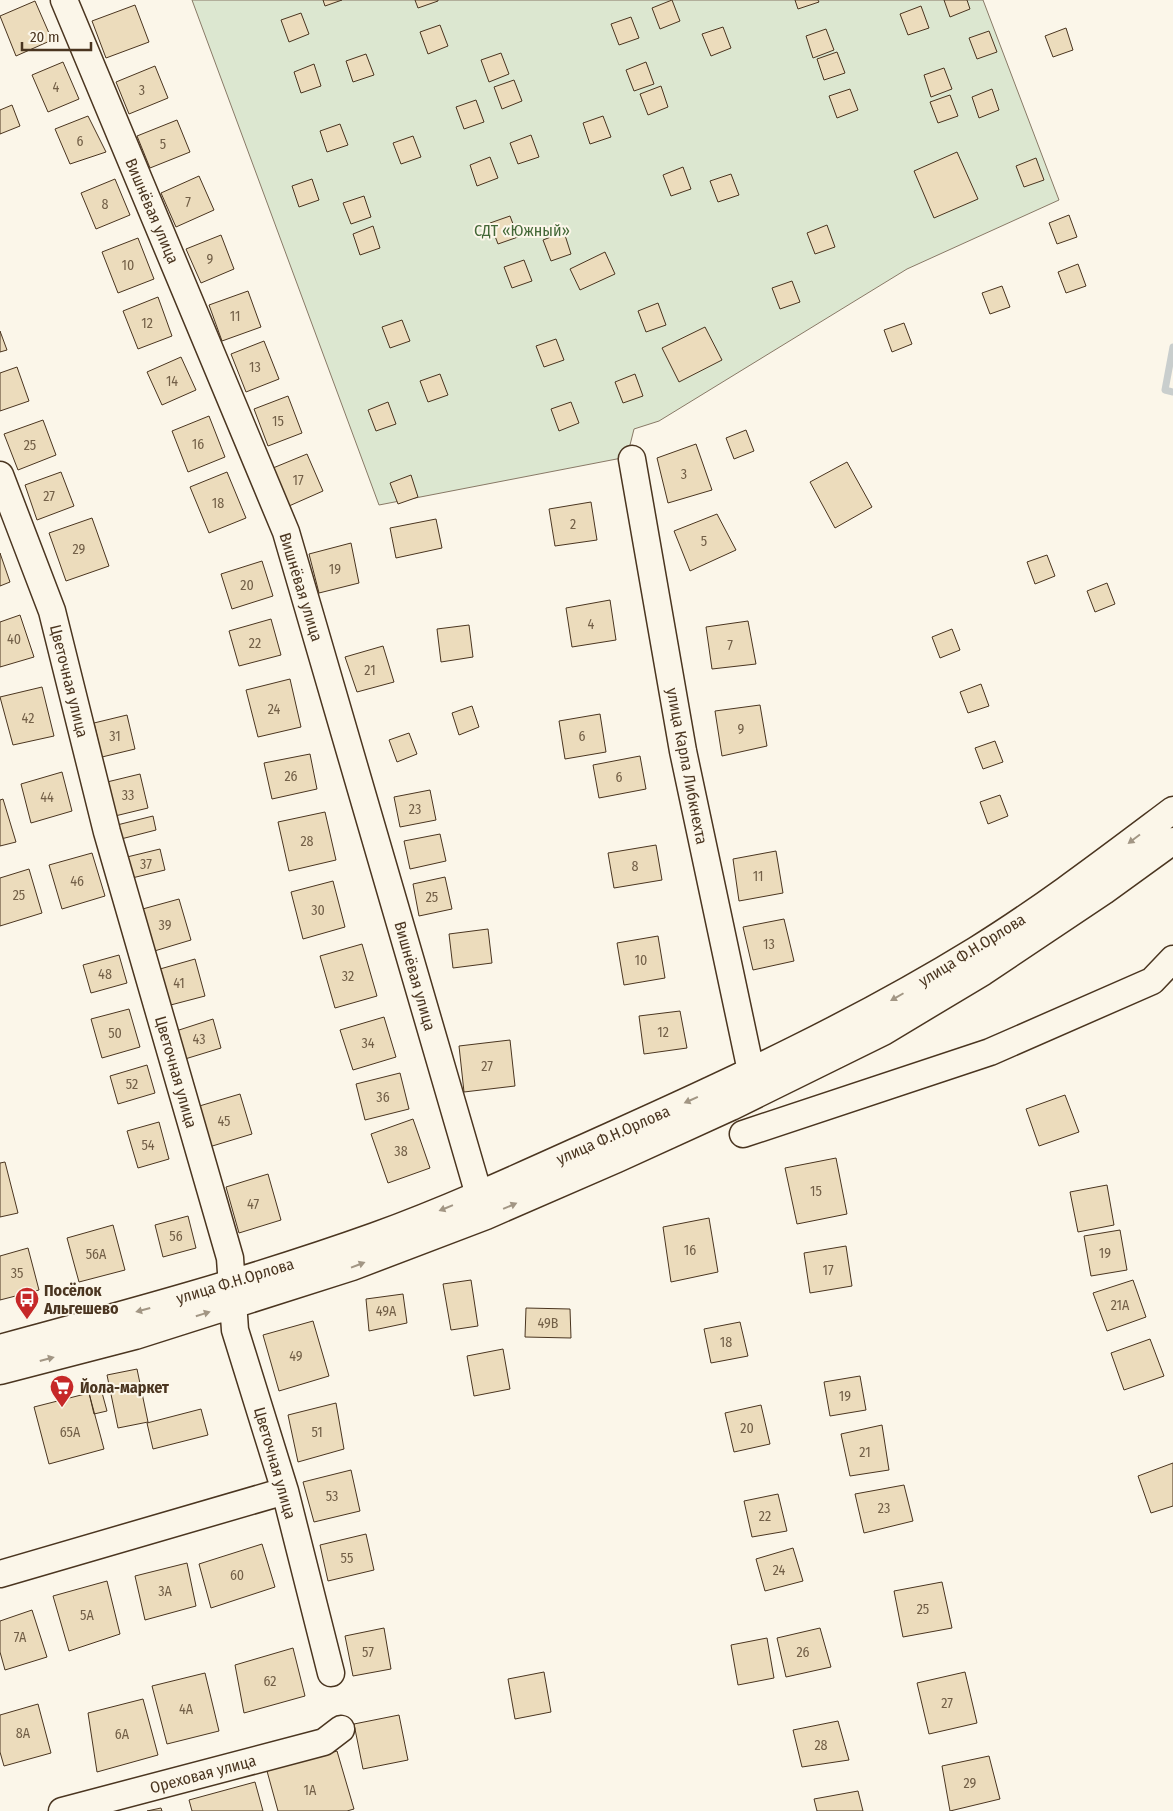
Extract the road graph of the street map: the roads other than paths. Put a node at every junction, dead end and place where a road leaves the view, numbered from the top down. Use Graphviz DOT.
graph roads {
  1 [pos="64,0"];
  2 [pos="632,459"];
  3 [pos="0,475"];
  4 [pos="1173,810"];
  5 [pos="1173,841"];
  6 [pos="1173,959"];
  7 [pos="756,1082"];
  8 [pos="727,1096"];
  9 [pos="743,1134"];
  10 [pos="479,1195"];
  11 [pos="233,1294"];
  12 [pos="0,1348"];
  13 [pos="0,1371"];
  14 [pos="284,1491"];
  15 [pos="0,1574"];
  16 [pos="331,1673"];
  17 [pos="341,1728"];
  18 [pos="62,1811"];
  1 -- 10 [label="street, Вишнёвая улица"];
  2 -- 7 [label="street, улица Карла Либкнехта"];
  3 -- 11 [label="street, Цветочная улица"];
  4 -- 7 [label="street, улица Ф.Н.Орлова, one-way"];
  5 -- 7 [label="street, улица Ф.Н.Орлова"];
  6 -- 9 [label="street"];
  7 -- 8 [label="street, улица Ф.Н.Орлова"];
  8 -- 10 [label="street, улица Ф.Н.Орлова, one-way"];
  11 -- 8 [label="street, улица Ф.Н.Орлова, one-way"];
  10 -- 11 [label="street, улица Ф.Н.Орлова, one-way"];
  11 -- 12 [label="street, улица Ф.Н.Орлова, one-way"];
  13 -- 11 [label="street, улица Ф.Н.Орлова, one-way"];
  11 -- 14 [label="street, Цветочная улица"];
  14 -- 15 [label="street"];
  14 -- 16 [label="street, Цветочная улица"];
  17 -- 18 [label="street, Ореховая улица"];
}
